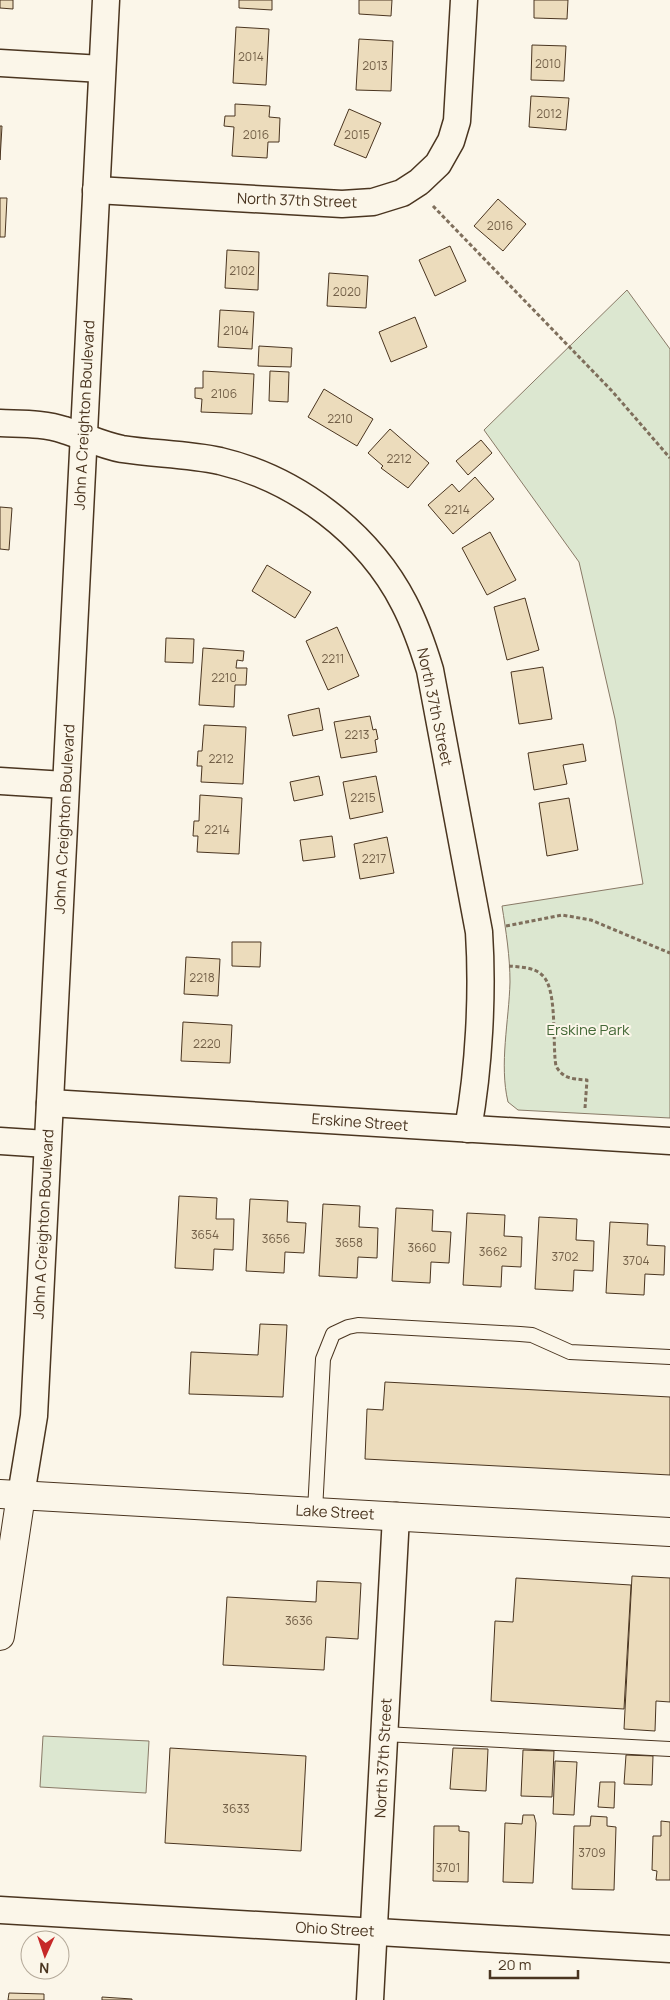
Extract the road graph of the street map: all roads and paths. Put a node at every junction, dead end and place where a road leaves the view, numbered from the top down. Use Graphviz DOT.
graph roads {
  1 [pos="106,0"];
  2 [pos="464,0"];
  3 [pos="0,63"];
  4 [pos="102,69"];
  5 [pos="96,190"];
  6 [pos="433,206"];
  7 [pos="0,423"];
  8 [pos="83,437"];
  9 [pos="670,458"];
  10 [pos="0,781"];
  11 [pos="65,785"];
  12 [pos="500,927"];
  13 [pos="670,953"];
  14 [pos="506,966"];
  15 [pos="50,1103"];
  16 [pos="584,1117"];
  17 [pos="468,1129"];
  18 [pos="0,1141"];
  19 [pos="670,1141"];
  20 [pos="47,1144"];
  21 [pos="670,1357"];
  22 [pos="10,1494"];
  23 [pos="315,1511"];
  24 [pos="396,1516"];
  25 [pos="670,1532"];
  26 [pos="0,1636"];
  27 [pos="384,1734"];
  28 [pos="670,1749"];
  29 [pos="0,1910"];
  30 [pos="374,1932"];
  31 [pos="670,1949"];
  32 [pos="370,2000"];
  1 -- 4 [label="street, John A Creighton Boulevard"];
  2 -- 5 [label="street, North 37th Street"];
  3 -- 4 [label="street"];
  4 -- 5 [label="street, John A Creighton Boulevard"];
  5 -- 8 [label="street, John A Creighton Boulevard"];
  6 -- 9 [label="path"];
  7 -- 8 [label="street, North 37th Street"];
  8 -- 11 [label="street, John A Creighton Boulevard"];
  8 -- 17 [label="street, North 37th Street"];
  10 -- 11 [label="street"];
  11 -- 15 [label="street, John A Creighton Boulevard"];
  12 -- 13 [label="path"];
  14 -- 16 [label="path"];
  15 -- 17 [label="street, Erskine Street"];
  15 -- 20 [label="street, John A Creighton Boulevard"];
  17 -- 19 [label="street, Erskine Street"];
  18 -- 20 [label="street"];
  20 -- 22 [label="street, John A Creighton Boulevard"];
  21 -- 23 [label="lane"];
  22 -- 23 [label="main road, Lake Street"];
  22 -- 26 [label="main road, John A Creighton Boulevard"];
  23 -- 24 [label="main road, Lake Street"];
  24 -- 25 [label="main road, Lake Street"];
  24 -- 27 [label="street, North 37th Street"];
  27 -- 28 [label="lane"];
  27 -- 30 [label="street, North 37th Street"];
  29 -- 30 [label="street, Ohio Street"];
  30 -- 31 [label="street, Ohio Street"];
  30 -- 32 [label="street, North 37th Street"];
}
